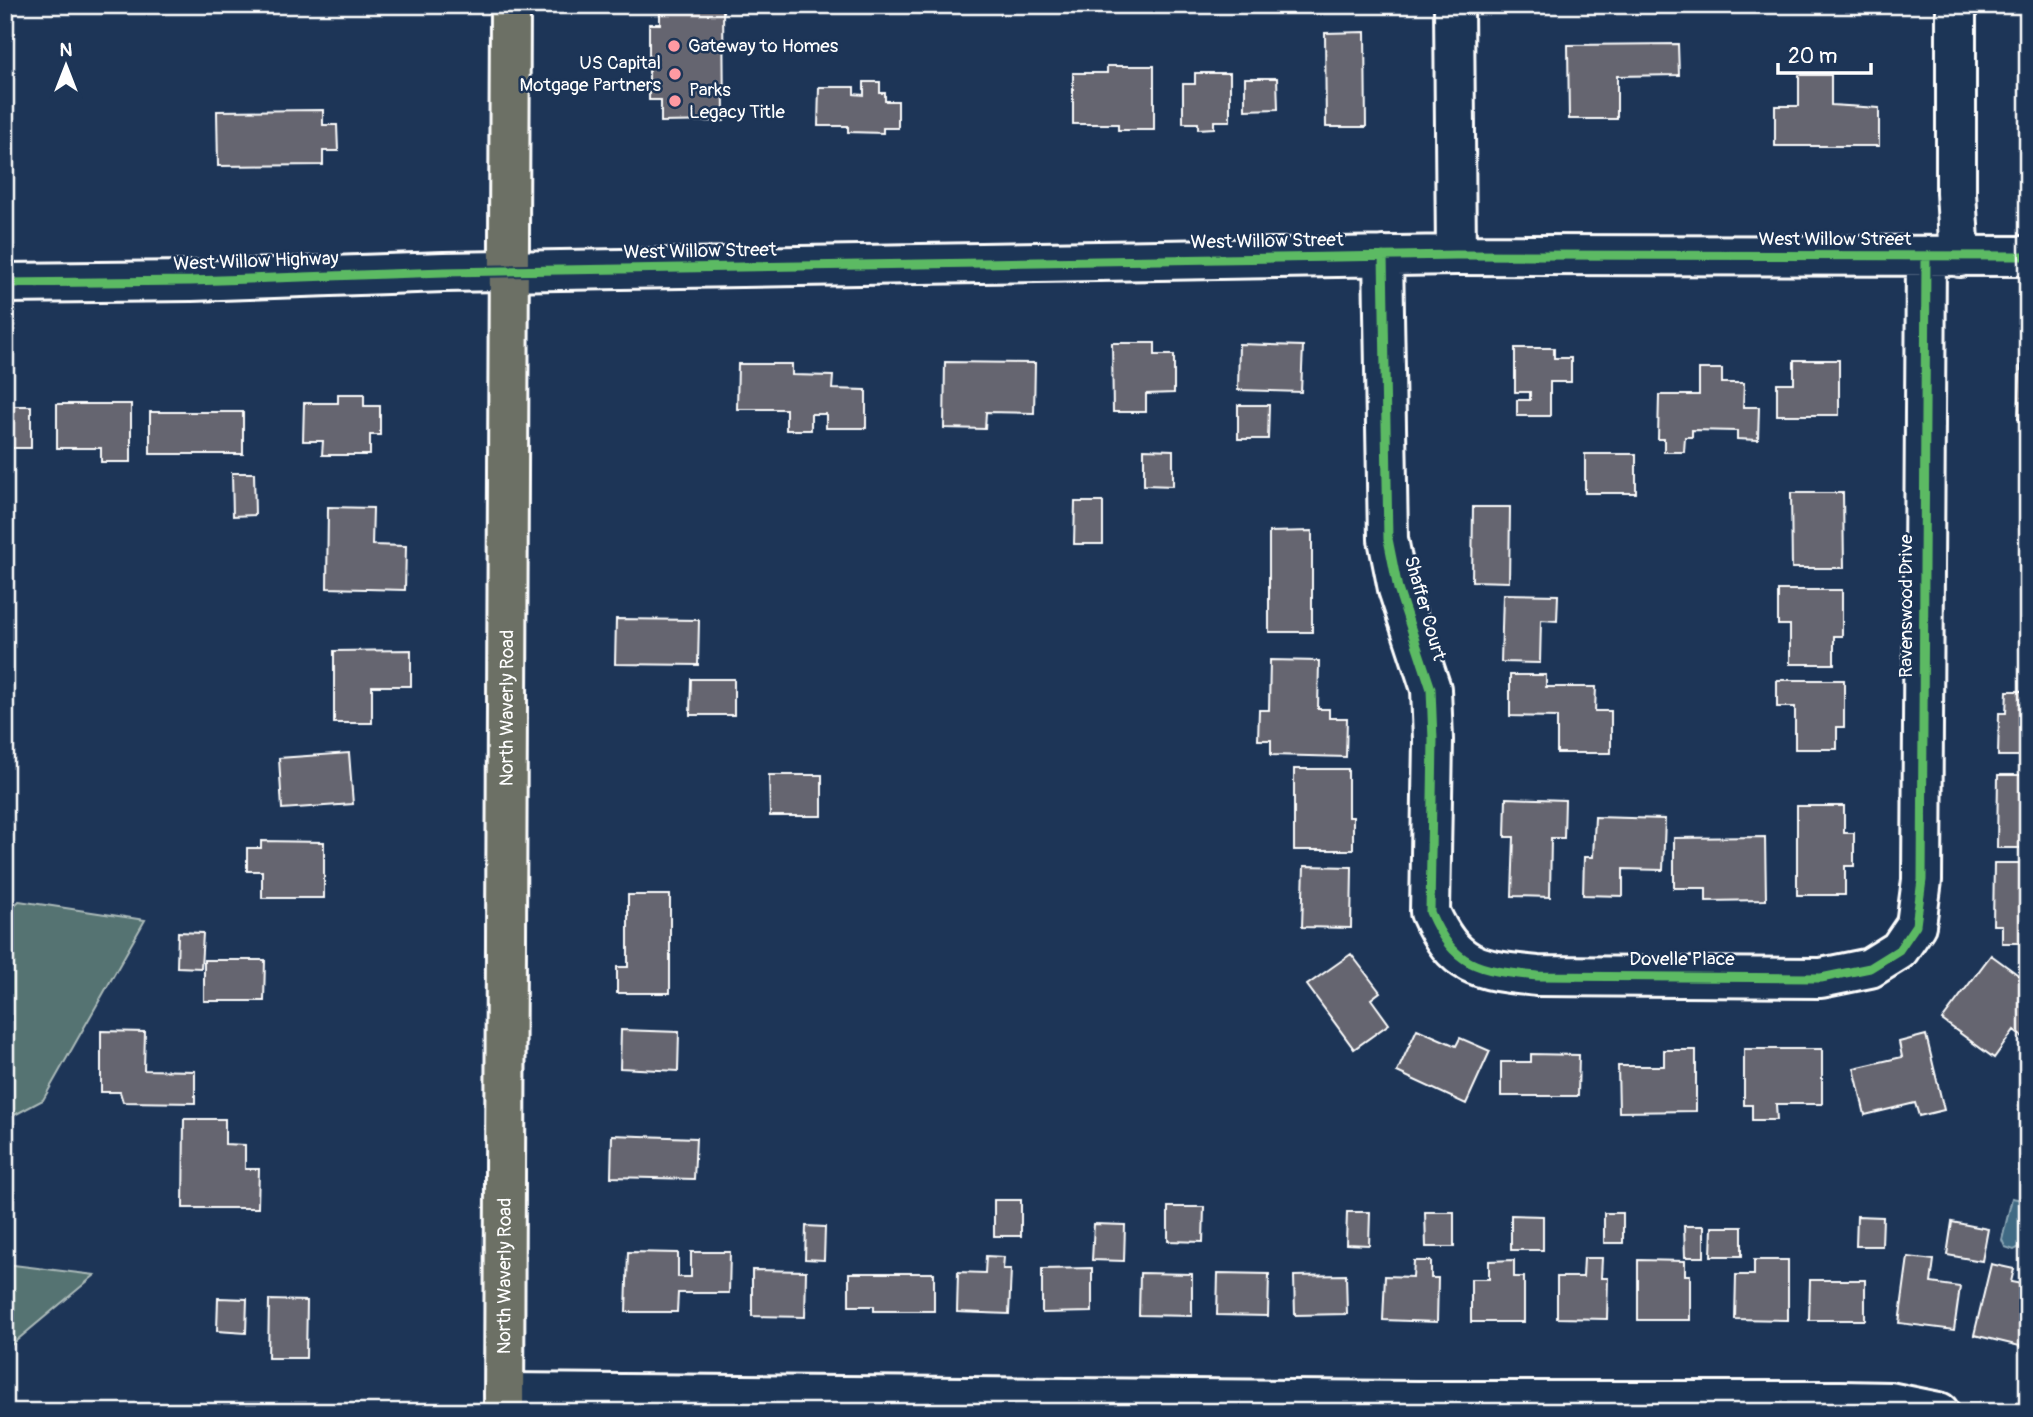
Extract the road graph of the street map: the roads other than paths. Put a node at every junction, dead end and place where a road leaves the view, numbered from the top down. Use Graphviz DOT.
graph roads {
  1 [pos="510,5"];
  2 [pos="1454,5"];
  3 [pos="1956,5"];
  4 [pos="1456,255"];
  5 [pos="1383,256"];
  6 [pos="1943,257"];
  7 [pos="2028,257"];
  8 [pos="508,271"];
  9 [pos="5,283"];
  10 [pos="1899,950"];
  11 [pos="1461,960"];
  12 [pos="504,1402"];
  13 [pos="986,1404"];
  14 [pos="1841,1406"];
  15 [pos="1418,1407"];
  16 [pos="1939,1412"];
  1 -- 8 [label="main road, North Waverly Road"];
  2 -- 4 [label="street"];
  3 -- 6 [label="street, Ravenswood Drive"];
  4 -- 5 [label="street, West Willow Street"];
  4 -- 6 [label="street, West Willow Street"];
  5 -- 8 [label="street, West Willow Street"];
  5 -- 11 [label="street, Shaffer Court"];
  6 -- 7 [label="street, West Willow Street"];
  6 -- 10 [label="street, Ravenswood Drive"];
  8 -- 9 [label="street, West Willow Highway"];
  8 -- 12 [label="main road, North Waverly Road"];
  10 -- 11 [label="street, Dovelle Place"];
  12 -- 13 [label="street"];
  13 -- 15 [label="street"];
  14 -- 15 [label="street"];
  14 -- 16 [label="street"];
}
